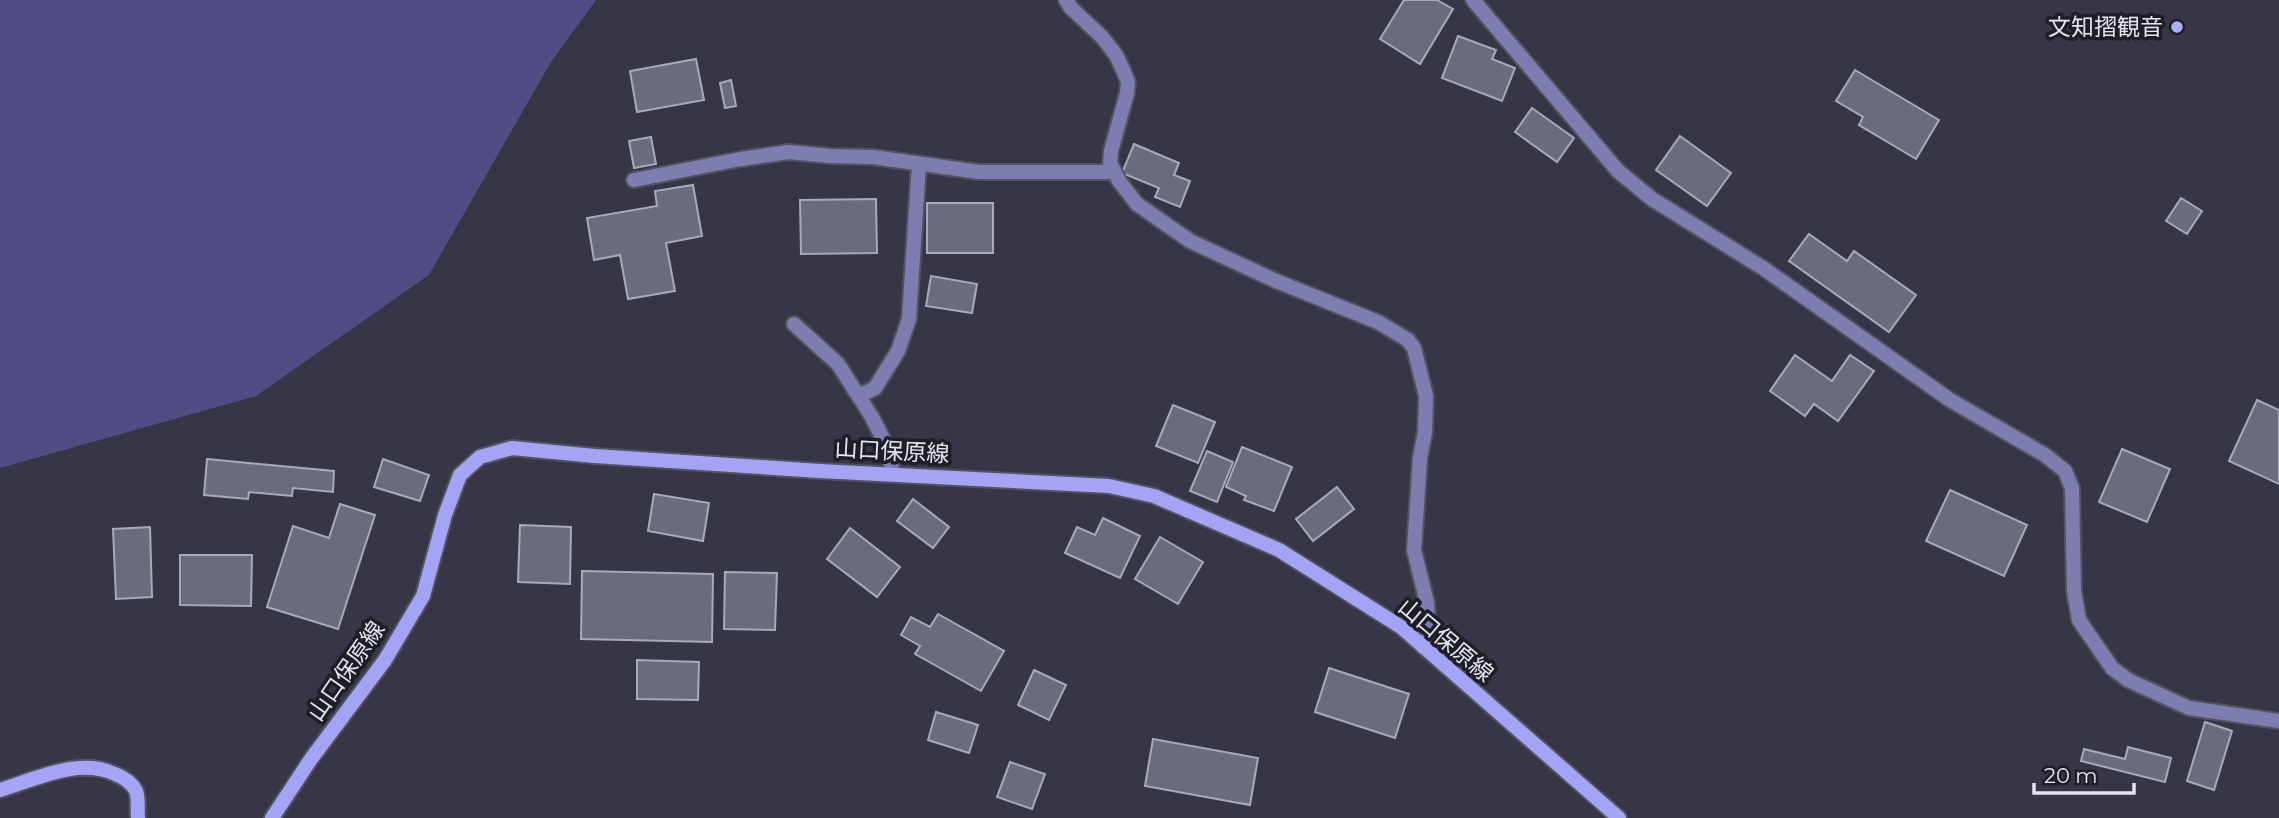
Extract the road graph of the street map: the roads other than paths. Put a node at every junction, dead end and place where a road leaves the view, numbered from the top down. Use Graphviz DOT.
graph roads {
  1 [pos="1066,0"];
  2 [pos="1474,0"];
  3 [pos="919,164"];
  4 [pos="1114,172"];
  5 [pos="634,180"];
  6 [pos="794,324"];
  7 [pos="859,396"];
  8 [pos="893,474"];
  9 [pos="1423,647"];
  10 [pos="2279,721"];
  11 [pos="0,790"];
  12 [pos="138,818"];
  13 [pos="272,818"];
  14 [pos="1619,818"];
  1 -- 4 [label="street"];
  2 -- 10 [label="street"];
  3 -- 4 [label="street"];
  3 -- 5 [label="street"];
  3 -- 7 [label="street"];
  4 -- 9 [label="street"];
  6 -- 7 [label="street"];
  7 -- 8 [label="street"];
  8 -- 9 [label="main road, 山口保原線"];
  8 -- 13 [label="main road, 山口保原線"];
  9 -- 14 [label="main road, 山口保原線"];
  11 -- 12 [label="main road"];
}
